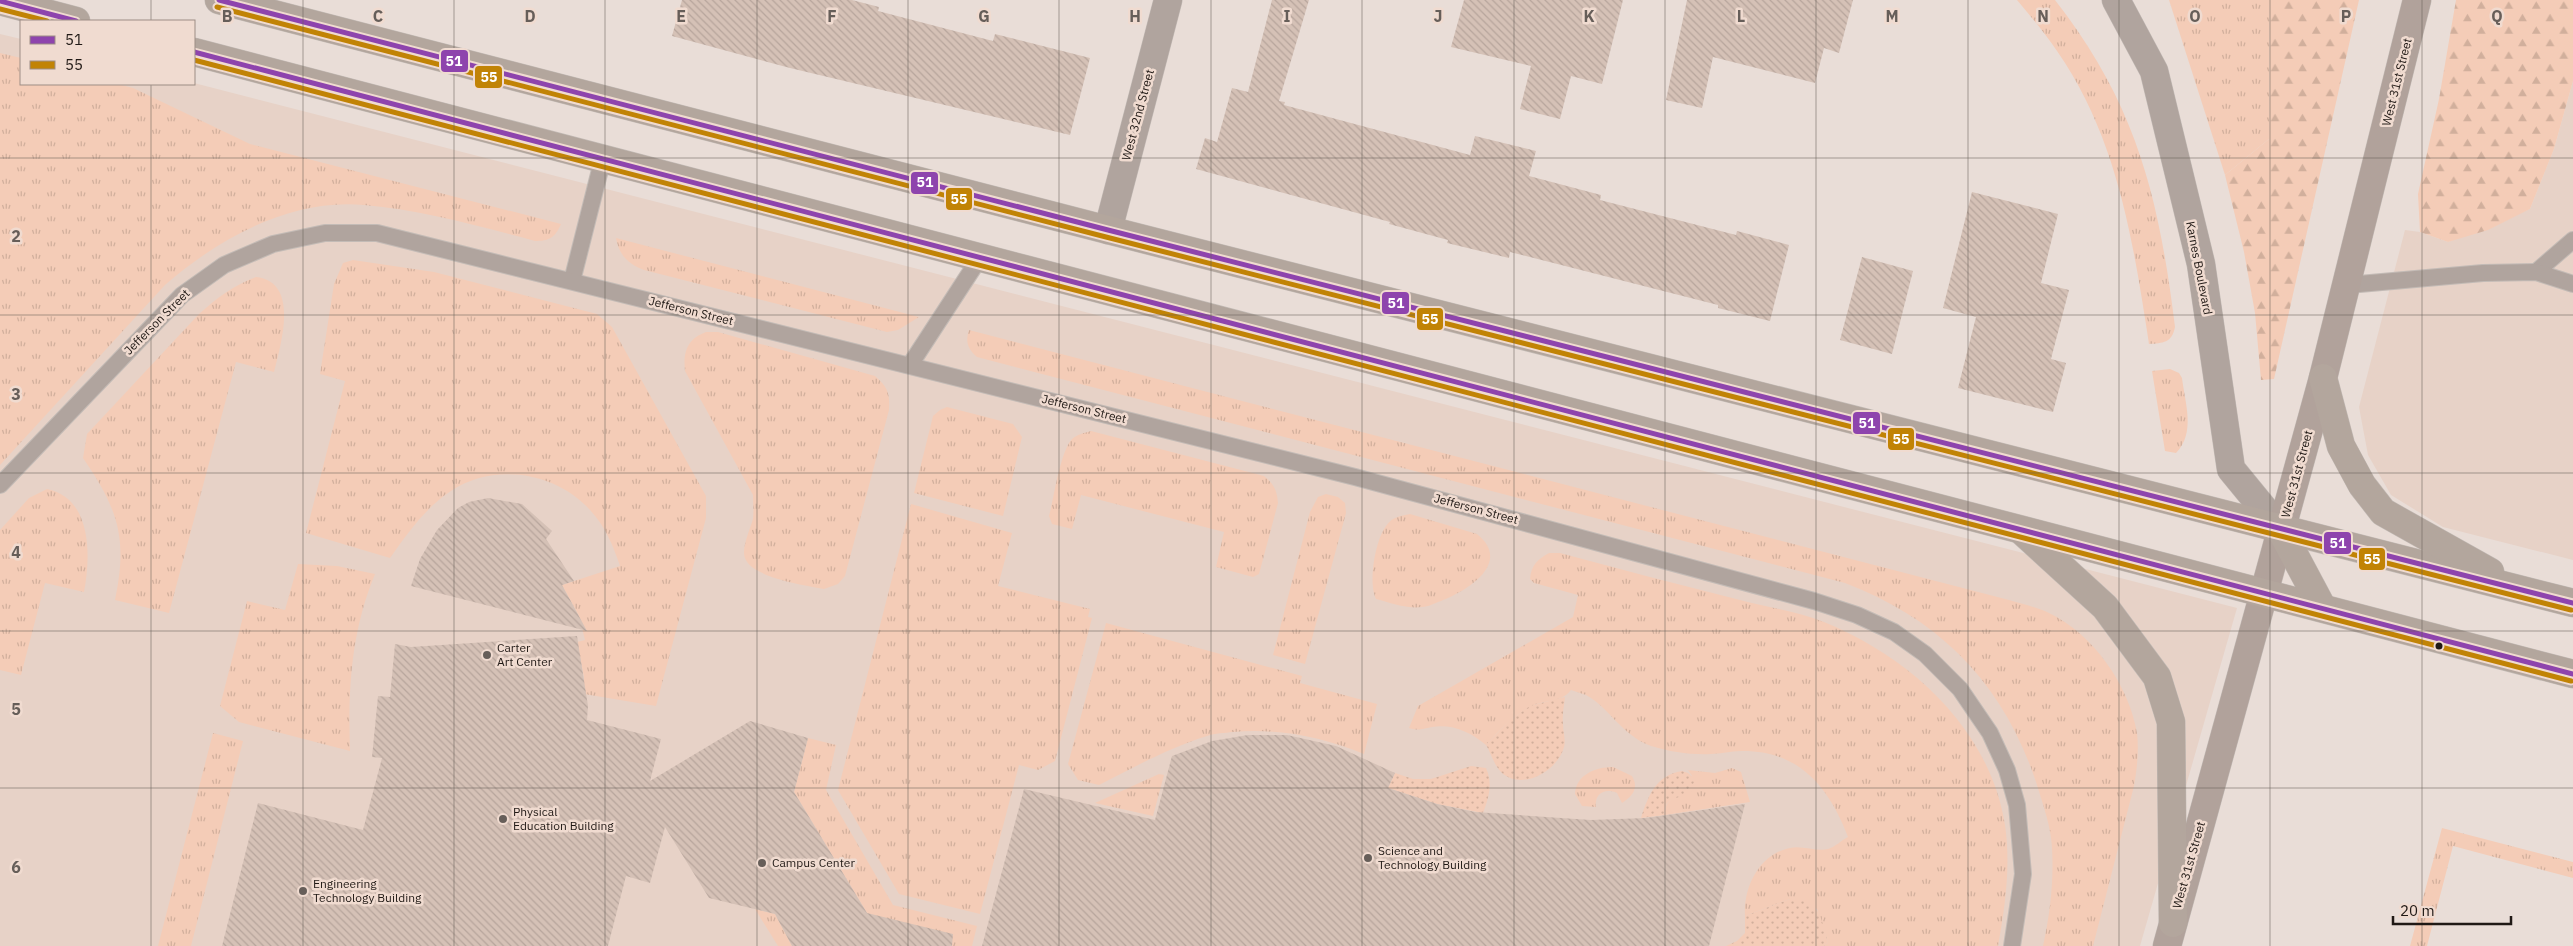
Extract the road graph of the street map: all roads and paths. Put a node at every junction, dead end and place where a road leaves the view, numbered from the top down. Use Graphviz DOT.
graph roads {
  1 [pos="219,0"];
  2 [pos="1168,0"];
  3 [pos="2116,0"];
  4 [pos="2417,0"];
  5 [pos="0,2"];
  6 [pos="72,20"];
  7 [pos="195,52"];
  8 [pos="603,158"];
  9 [pos="1108,230"];
  10 [pos="2573,240"];
  11 [pos="981,256"];
  12 [pos="2536,272"];
  13 [pos="572,281"];
  14 [pos="2573,284"];
  15 [pos="2348,285"];
  16 [pos="910,365"];
  17 [pos="2323,378"];
  18 [pos="0,485"];
  19 [pos="2020,530"];
  20 [pos="2282,530"];
  21 [pos="2524,591"];
  22 [pos="2266,592"];
  23 [pos="2573,603"];
  24 [pos="2322,607"];
  25 [pos="2573,674"];
  26 [pos="2170,934"];
  27 [pos="2012,946"];
  1 -- 9 [label="main road"];
  2 -- 9 [label="street, West 32nd Street"];
  3 -- 20 [label="street, Karnes Boulevard"];
  4 -- 15 [label="main road, West 31st Street"];
  5 -- 6 [label="main road"];
  7 -- 8 [label="main road"];
  8 -- 11 [label="main road"];
  8 -- 13 [label="lane"];
  9 -- 20 [label="main road"];
  10 -- 12 [label="lane"];
  11 -- 16 [label="lane"];
  11 -- 19 [label="main road"];
  12 -- 14 [label="lane"];
  12 -- 15 [label="lane"];
  13 -- 16 [label="lane, Jefferson Street"];
  13 -- 18 [label="lane, Jefferson Street"];
  15 -- 17 [label="main road, West 31st Street"];
  16 -- 27 [label="lane, Jefferson Street"];
  17 -- 20 [label="main road, West 31st Street"];
  17 -- 21 [label="main road"];
  19 -- 22 [label="main road"];
  19 -- 26 [label="main road"];
  20 -- 21 [label="main road"];
  20 -- 22 [label="main road, West 31st Street"];
  20 -- 24 [label="main road"];
  21 -- 23 [label="main road"];
  22 -- 24 [label="main road"];
  22 -- 26 [label="main road, West 31st Street"];
  24 -- 25 [label="main road"];
}
